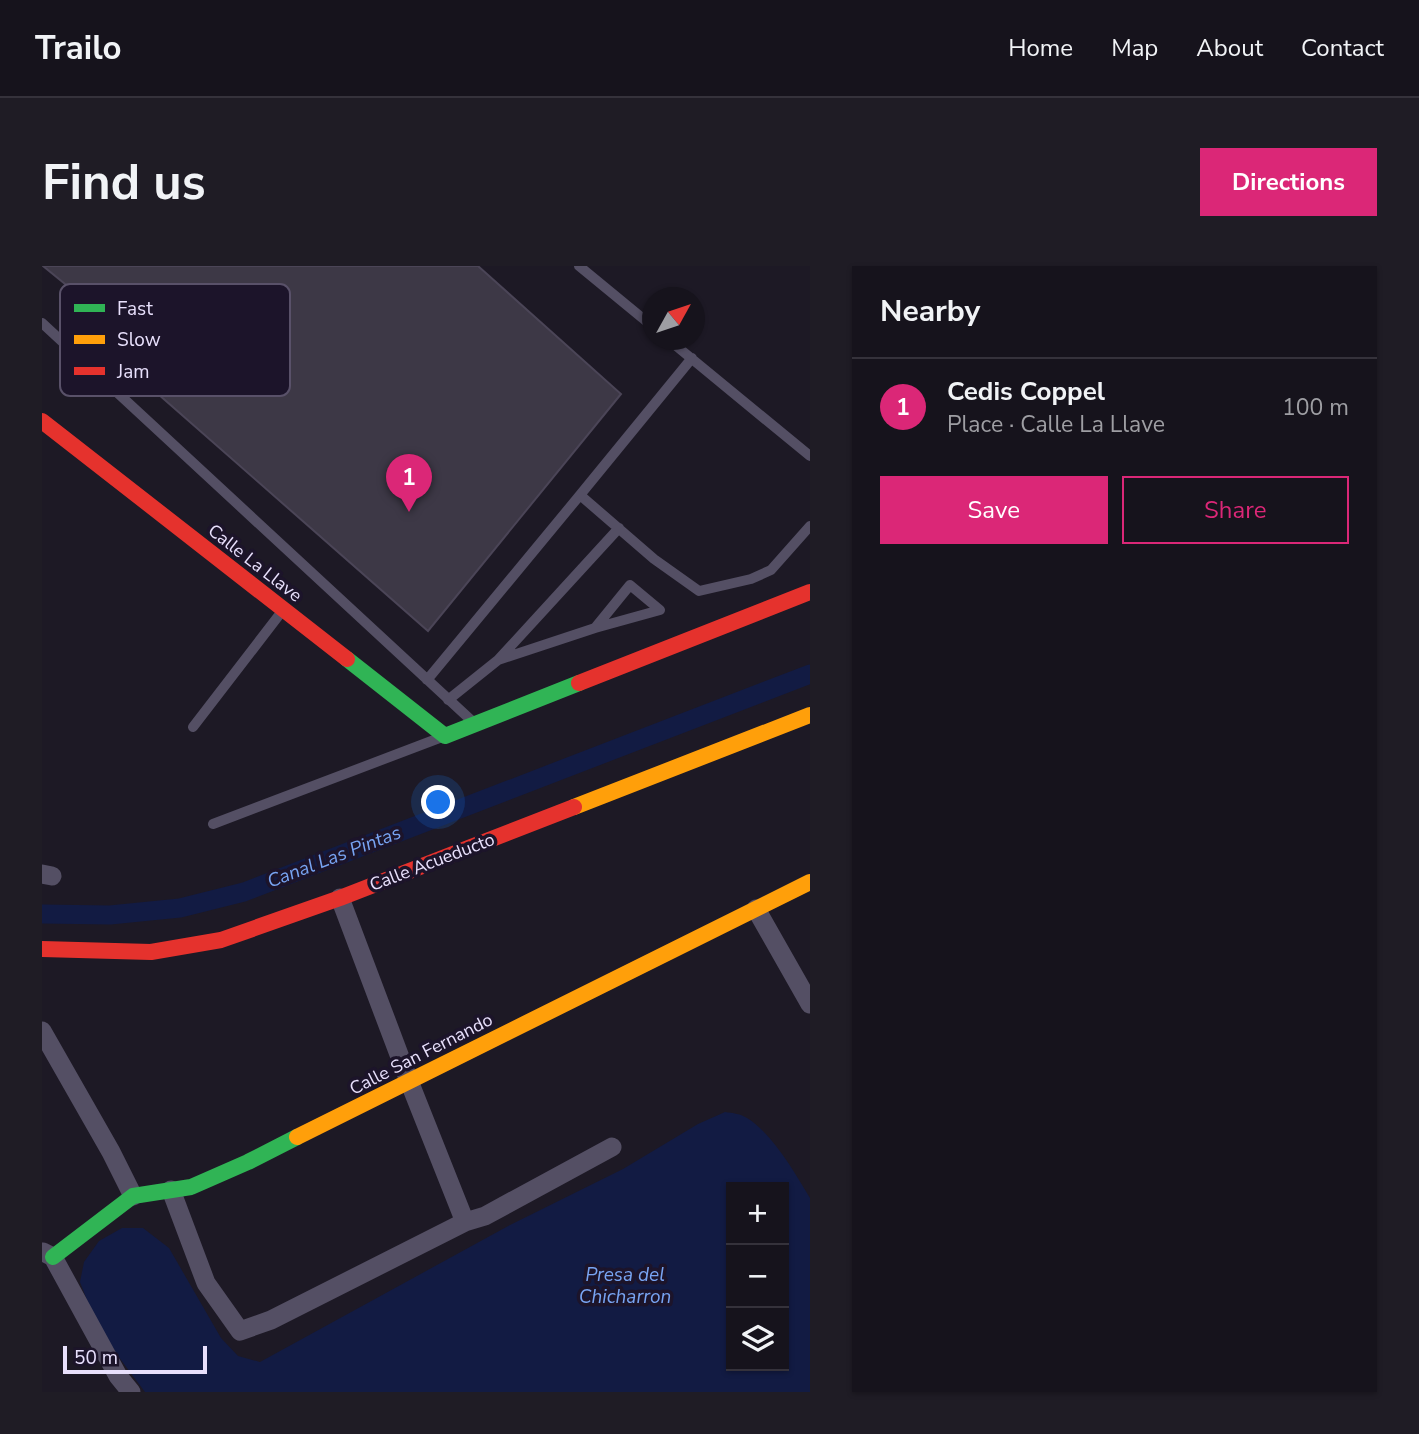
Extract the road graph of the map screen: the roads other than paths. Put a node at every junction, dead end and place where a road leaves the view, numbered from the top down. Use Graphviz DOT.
graph roads {
  1 [pos="579,266"];
  2 [pos="642,317"];
  3 [pos="42,323"];
  4 [pos="60,340"];
  5 [pos="681,350"];
  6 [pos="692,358"];
  7 [pos="121,396"];
  8 [pos="42,421"];
  9 [pos="810,456"];
  10 [pos="580,495"];
  11 [pos="810,526"];
  12 [pos="620,528"];
  13 [pos="810,592"];
  14 [pos="283,609"];
  15 [pos="595,628"];
  16 [pos="498,660"];
  17 [pos="427,680"];
  18 [pos="448,700"];
  19 [pos="810,715"];
  20 [pos="474,724"];
  21 [pos="192,727"];
  22 [pos="445,736"];
  23 [pos="213,824"];
  24 [pos="810,882"];
  25 [pos="340,898"];
  26 [pos="757,909"];
  27 [pos="42,948"];
  28 [pos="810,1004"];
  29 [pos="42,1031"];
  30 [pos="409,1081"];
  31 [pos="612,1147"];
  32 [pos="172,1190"];
  33 [pos="133,1196"];
  34 [pos="465,1222"];
  35 [pos="47,1254"];
  36 [pos="131,1392"];
  1 -- 2 [label="lane"];
  3 -- 4 [label="lane"];
  5 -- 6 [label="lane"];
  6 -- 9 [label="lane"];
  6 -- 10 [label="lane"];
  7 -- 17 [label="lane"];
  8 -- 14 [label="street, Calle La Llave"];
  10 -- 12 [label="lane"];
  10 -- 17 [label="lane"];
  11 -- 12 [label="lane"];
  12 -- 16 [label="lane"];
  13 -- 20 [label="street"];
  14 -- 21 [label="lane"];
  14 -- 22 [label="street, Calle La Llave"];
  15 -- 15 [label="lane"];
  15 -- 16 [label="lane"];
  16 -- 18 [label="lane"];
  17 -- 18 [label="lane"];
  18 -- 20 [label="lane"];
  19 -- 25 [label="street, Calle Acueducto"];
  20 -- 22 [label="street"];
  22 -- 23 [label="lane"];
  24 -- 26 [label="street, Calle San Fernando"];
  25 -- 27 [label="street, Calle Acueducto"];
  25 -- 30 [label="street"];
  26 -- 28 [label="street"];
  26 -- 30 [label="street, Calle San Fernando"];
  29 -- 33 [label="street"];
  30 -- 32 [label="street, Calle San Fernando"];
  30 -- 34 [label="street"];
  31 -- 34 [label="street"];
  32 -- 33 [label="street, Calle San Fernando"];
  32 -- 34 [label="street"];
  33 -- 35 [label="street, Calle San Fernando"];
  35 -- 36 [label="street"];
}
